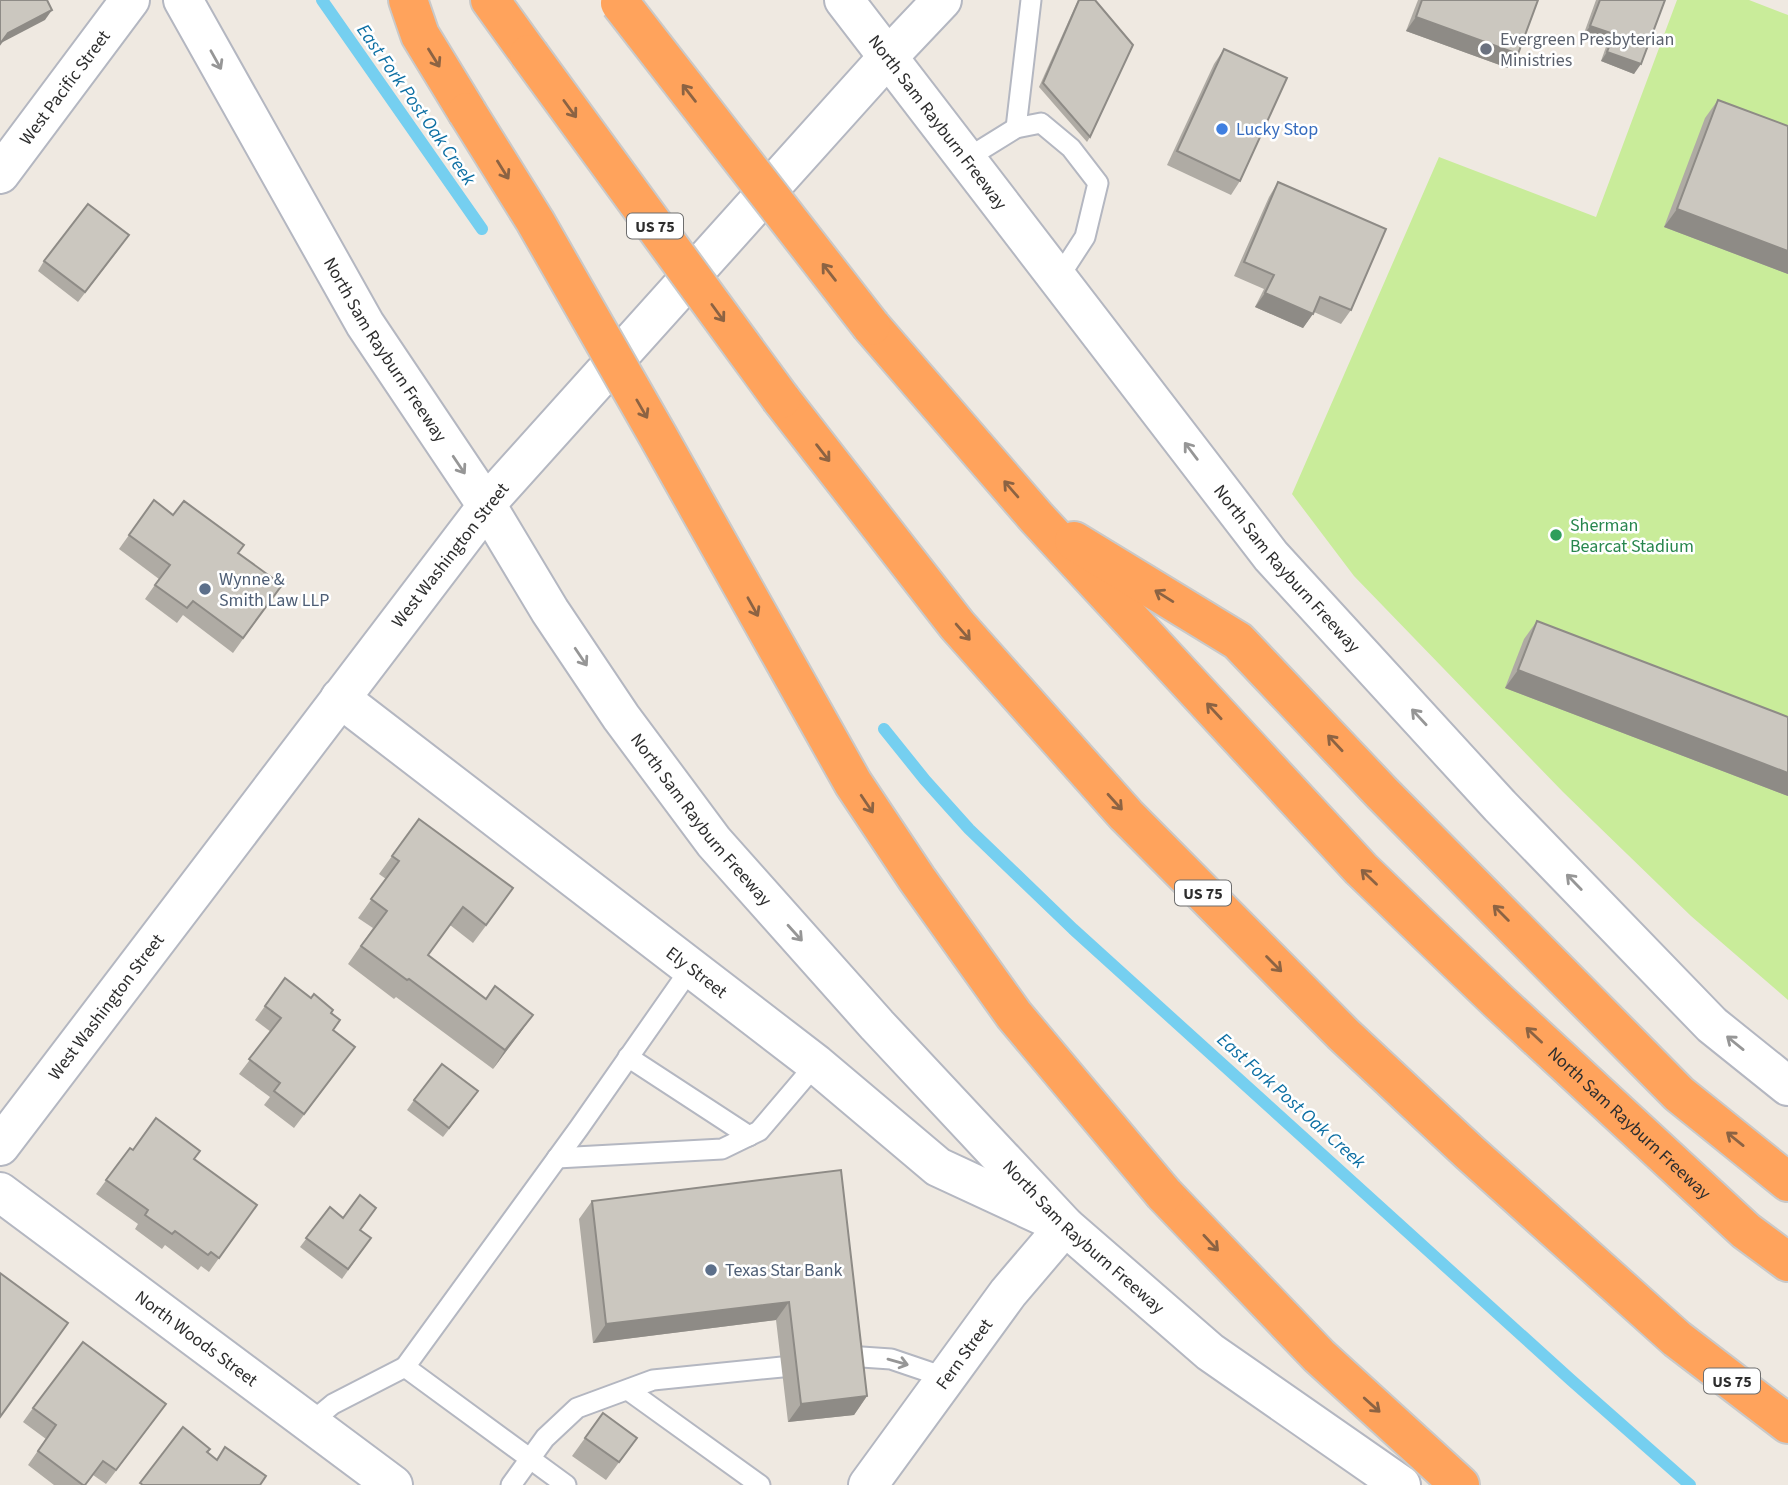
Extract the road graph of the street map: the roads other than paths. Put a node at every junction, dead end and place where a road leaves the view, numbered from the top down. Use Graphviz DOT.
graph roads {
  1 [pos="130,0"];
  2 [pos="183,0"];
  3 [pos="408,0"];
  4 [pos="490,0"];
  5 [pos="844,0"];
  6 [pos="942,0"];
  7 [pos="1031,0"];
  8 [pos="619,2"];
  9 [pos="888,57"];
  10 [pos="1016,128"];
  11 [pos="966,159"];
  12 [pos="0,174"];
  13 [pos="1059,278"];
  14 [pos="487,506"];
  15 [pos="1036,517"];
  16 [pos="341,698"];
  17 [pos="691,968"];
  18 [pos="628,1057"];
  19 [pos="816,1064"];
  20 [pos="1788,1086"];
  21 [pos="749,1136"];
  22 [pos="0,1146"];
  23 [pos="556,1157"];
  24 [pos="1788,1182"];
  25 [pos="0,1192"];
  26 [pos="1065,1226"];
  27 [pos="1788,1262"];
  28 [pos="847,1356"];
  29 [pos="405,1367"];
  30 [pos="782,1367"];
  31 [pos="947,1378"];
  32 [pos="628,1390"];
  33 [pos="310,1423"];
  34 [pos="1788,1423"];
  35 [pos="530,1459"];
  36 [pos="758,1484"];
  37 [pos="393,1485"];
  38 [pos="511,1485"];
  39 [pos="566,1485"];
  40 [pos="868,1485"];
  41 [pos="1401,1485"];
  42 [pos="1460,1485"];
  1 -- 12 [label="street, West Pacific Street"];
  2 -- 14 [label="street, North Sam Rayburn Freeway, one-way"];
  3 -- 42 [label="highway, one-way, bridge"];
  4 -- 34 [label="highway, US 75, one-way, bridge"];
  5 -- 9 [label="street, North Sam Rayburn Freeway"];
  6 -- 9 [label="street, West Washington Street"];
  7 -- 10 [label="lane"];
  15 -- 8 [label="highway, North Sam Rayburn Freeway, one-way, bridge"];
  9 -- 11 [label="street, North Sam Rayburn Freeway"];
  9 -- 14 [label="street, West Washington Street"];
  10 -- 11 [label="lane"];
  10 -- 13 [label="lane"];
  11 -- 13 [label="street, North Sam Rayburn Freeway"];
  20 -- 13 [label="street, North Sam Rayburn Freeway, one-way"];
  14 -- 16 [label="street, West Washington Street"];
  14 -- 26 [label="street, North Sam Rayburn Freeway, one-way"];
  24 -- 15 [label="highway, one-way"];
  27 -- 15 [label="highway, North Sam Rayburn Freeway, one-way"];
  16 -- 17 [label="street, Ely Street"];
  16 -- 22 [label="street, West Washington Street"];
  17 -- 18 [label="lane"];
  17 -- 19 [label="street, Ely Street"];
  18 -- 21 [label="lane"];
  18 -- 23 [label="lane"];
  19 -- 21 [label="lane"];
  19 -- 26 [label="street, Ely Street"];
  21 -- 23 [label="lane"];
  23 -- 29 [label="lane"];
  25 -- 33 [label="street, North Woods Street"];
  26 -- 31 [label="street, Fern Street"];
  26 -- 41 [label="street, North Sam Rayburn Freeway"];
  28 -- 31 [label="lane, one-way"];
  29 -- 33 [label="lane"];
  29 -- 35 [label="lane"];
  30 -- 32 [label="lane"];
  31 -- 40 [label="street, Fern Street"];
  32 -- 35 [label="lane"];
  32 -- 36 [label="lane"];
  33 -- 37 [label="street, North Woods Street"];
  35 -- 38 [label="lane"];
  35 -- 39 [label="lane"];
}
